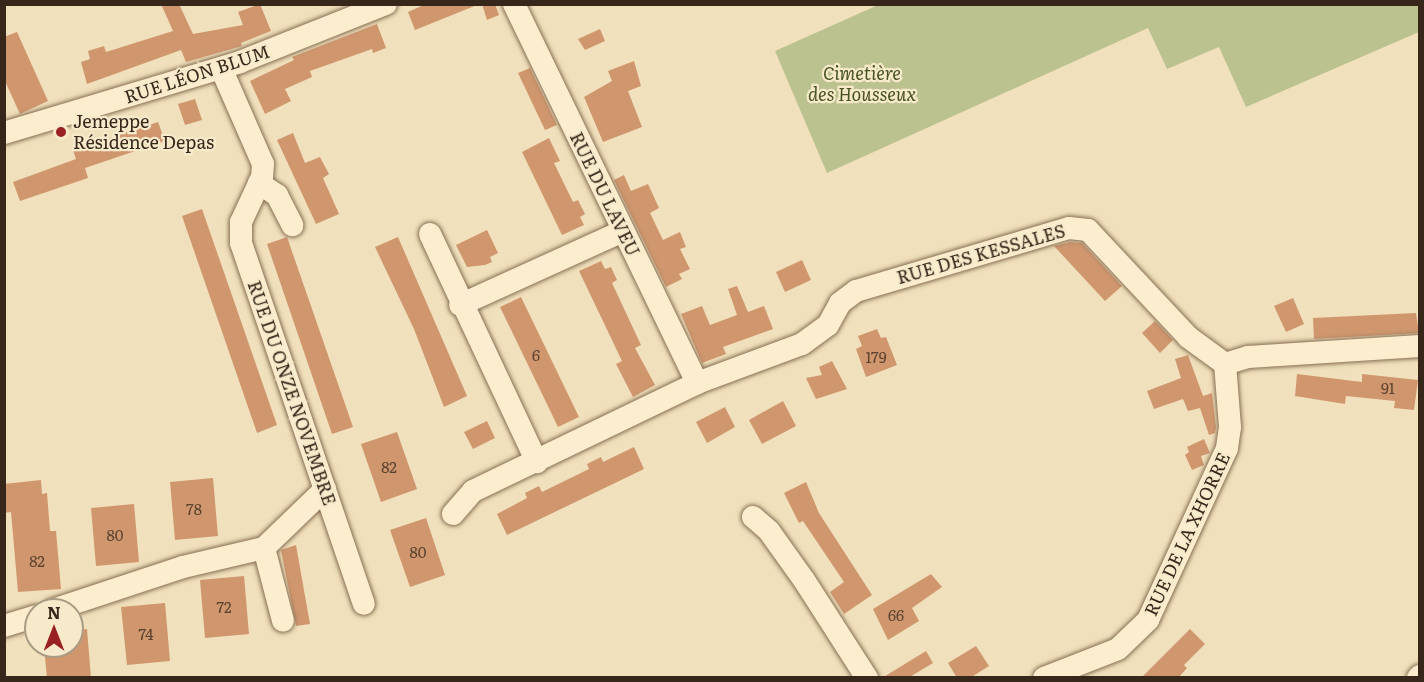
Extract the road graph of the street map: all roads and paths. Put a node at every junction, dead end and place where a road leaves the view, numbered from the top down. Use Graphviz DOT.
graph roads {
  1 [pos="386,4"];
  2 [pos="514,4"];
  3 [pos="334,14"];
  4 [pos="220,68"];
  5 [pos="4,133"];
  6 [pos="259,183"];
  7 [pos="292,225"];
  8 [pos="623,231"];
  9 [pos="430,234"];
  10 [pos="460,305"];
  11 [pos="1419,346"];
  12 [pos="1225,364"];
  13 [pos="697,383"];
  14 [pos="537,462"];
  15 [pos="326,489"];
  16 [pos="453,514"];
  17 [pos="753,517"];
  18 [pos="264,548"];
  19 [pos="84,600"];
  20 [pos="364,604"];
  21 [pos="24,620"];
  22 [pos="283,621"];
  23 [pos="4,626"];
  24 [pos="867,678"];
  25 [pos="1044,678"];
  1 -- 3 [label="street, RUE LÉON BLUM"];
  2 -- 8 [label="street, RUE DU LAVEU"];
  3 -- 4 [label="street, RUE LÉON BLUM"];
  4 -- 5 [label="street, RUE LÉON BLUM"];
  4 -- 6 [label="street, RUE DU ONZE NOVEMBRE"];
  6 -- 7 [label="street"];
  6 -- 15 [label="street, RUE DU ONZE NOVEMBRE"];
  8 -- 10 [label="street"];
  8 -- 13 [label="street, RUE DU LAVEU"];
  9 -- 10 [label="street"];
  10 -- 14 [label="street"];
  11 -- 12 [label="street"];
  12 -- 13 [label="street, RUE DES KESSALES"];
  12 -- 25 [label="street, RUE DE LA XHORRE"];
  13 -- 14 [label="street"];
  14 -- 16 [label="street"];
  15 -- 18 [label="street"];
  15 -- 20 [label="street, RUE DU ONZE NOVEMBRE"];
  17 -- 24 [label="street"];
  18 -- 19 [label="street"];
  18 -- 22 [label="street"];
  21 -- 23 [label="street"];
}
